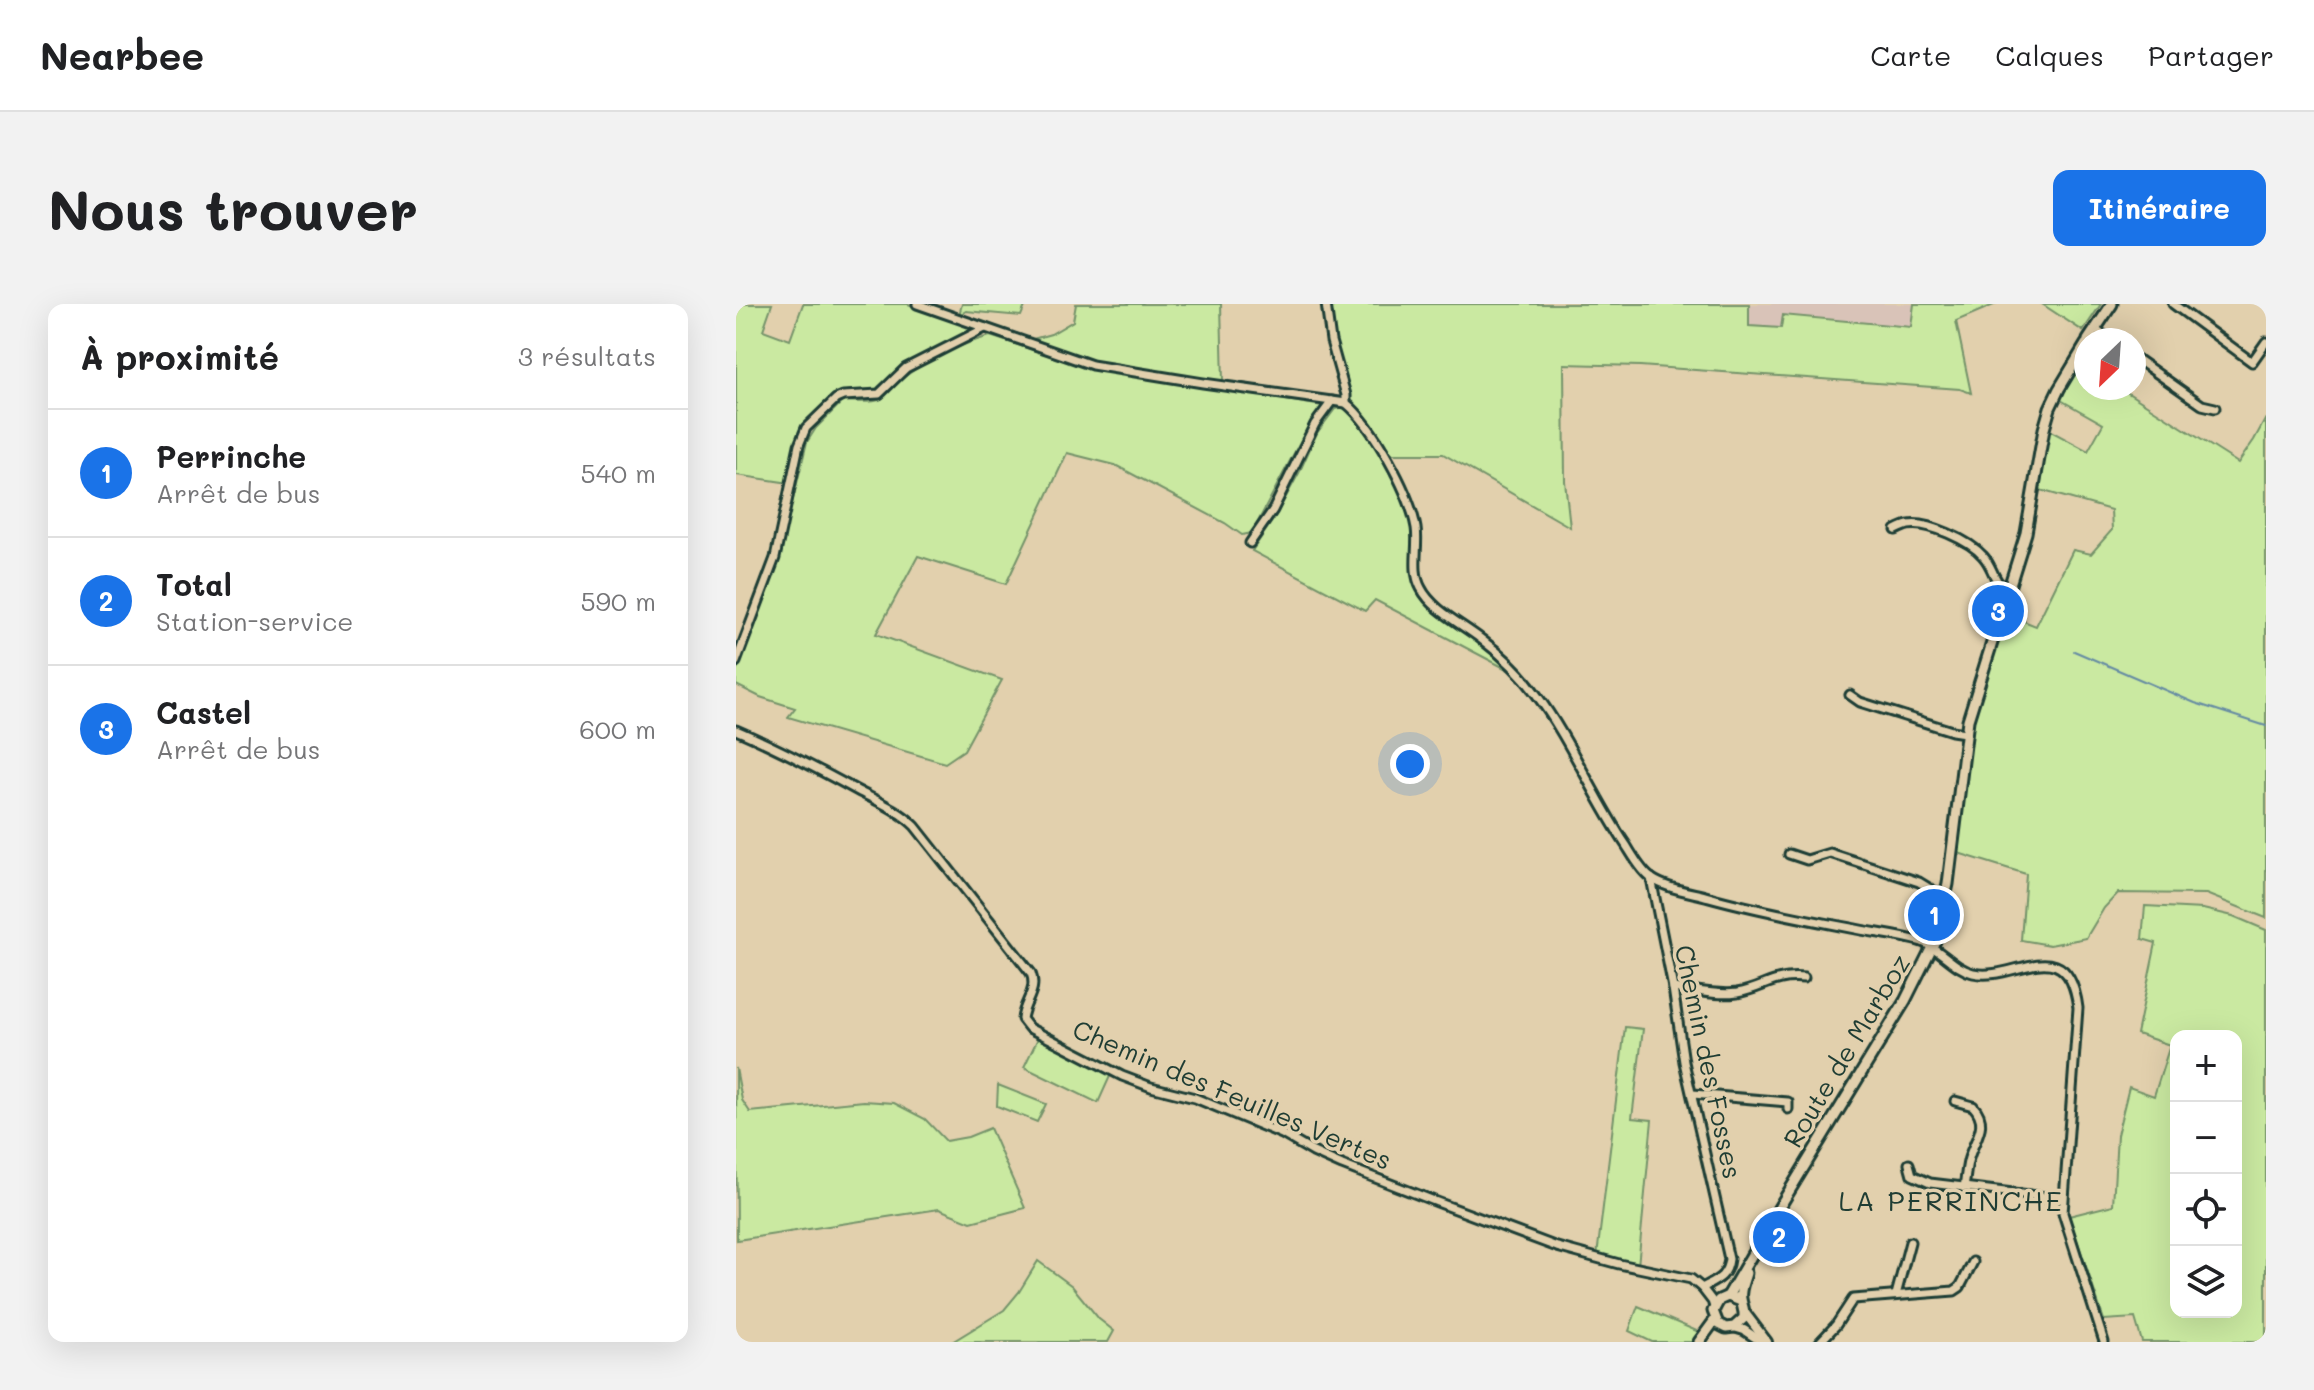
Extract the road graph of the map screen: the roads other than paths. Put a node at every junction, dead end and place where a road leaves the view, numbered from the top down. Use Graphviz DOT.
graph roads {
  1 [pos="917,304"];
  2 [pos="1326,304"];
  3 [pos="2112,304"];
  4 [pos="2178,305"];
  5 [pos="985,328"];
  6 [pos="2096,328"];
  7 [pos="2266,342"];
  8 [pos="2074,364"];
  9 [pos="2146,365"];
  10 [pos="1332,401"];
  11 [pos="1346,403"];
  12 [pos="2215,408"];
  13 [pos="1896,530"];
  14 [pos="1250,543"];
  15 [pos="2009,591"];
  16 [pos="736,662"];
  17 [pos="1850,695"];
  18 [pos="736,730"];
  19 [pos="1965,733"];
  20 [pos="1789,854"];
  21 [pos="1651,878"];
  22 [pos="1945,898"];
  23 [pos="1933,947"];
  24 [pos="1804,978"];
  25 [pos="1673,988"];
  26 [pos="1693,1094"];
  27 [pos="1955,1101"];
  28 [pos="1788,1109"];
  29 [pos="1909,1164"];
  30 [pos="1964,1188"];
  31 [pos="2063,1199"];
  32 [pos="1910,1242"];
  33 [pos="1973,1262"];
  34 [pos="1748,1264"];
  35 [pos="1702,1288"];
  36 [pos="1709,1295"];
  37 [pos="1896,1295"];
  38 [pos="1726,1297"];
  39 [pos="1741,1301"];
  40 [pos="1714,1307"];
  41 [pos="1745,1313"];
  42 [pos="1719,1323"];
  43 [pos="1734,1327"];
  44 [pos="1702,1342"];
  45 [pos="1765,1342"];
  46 [pos="1820,1342"];
  47 [pos="2104,1342"];
  1 -- 5 [label="street"];
  2 -- 11 [label="street"];
  3 -- 6 [label="main road, Route de Marboz"];
  4 -- 7 [label="street"];
  5 -- 10 [label="street"];
  5 -- 16 [label="street"];
  8 -- 15 [label="main road, Route de Marboz"];
  9 -- 12 [label="street"];
  10 -- 11 [label="street"];
  10 -- 14 [label="street"];
  11 -- 21 [label="street"];
  13 -- 15 [label="street"];
  15 -- 19 [label="main road, Route de Marboz"];
  17 -- 19 [label="street"];
  18 -- 35 [label="street, Chemin des Feuilles Vertes"];
  19 -- 22 [label="main road, Route de Marboz"];
  20 -- 22 [label="street"];
  21 -- 23 [label="street"];
  21 -- 25 [label="street, Chemin des Fosses"];
  22 -- 23 [label="main road, Route de Marboz"];
  23 -- 31 [label="street"];
  23 -- 34 [label="main road, Route de Marboz"];
  24 -- 25 [label="street"];
  25 -- 26 [label="street, Chemin des Fosses"];
  26 -- 28 [label="street"];
  26 -- 35 [label="street, Chemin des Fosses"];
  27 -- 30 [label="street"];
  29 -- 30 [label="street"];
  30 -- 31 [label="street"];
  31 -- 47 [label="street"];
  32 -- 37 [label="street"];
  33 -- 37 [label="street"];
  34 -- 38 [label="main road, Route de Marboz"];
  34 -- 39 [label="main road, Route de Marboz"];
  35 -- 36 [label="street, Chemin des Feuilles Vertes"];
  36 -- 38 [label="street"];
  36 -- 40 [label="street"];
  37 -- 46 [label="street"];
  38 -- 39 [label="main road"];
  38 -- 40 [label="main road"];
  39 -- 41 [label="main road"];
  40 -- 42 [label="main road"];
  41 -- 43 [label="main road"];
  41 -- 45 [label="street"];
  42 -- 43 [label="main road"];
  42 -- 44 [label="main road"];
  43 -- 45 [label="street"];
}
